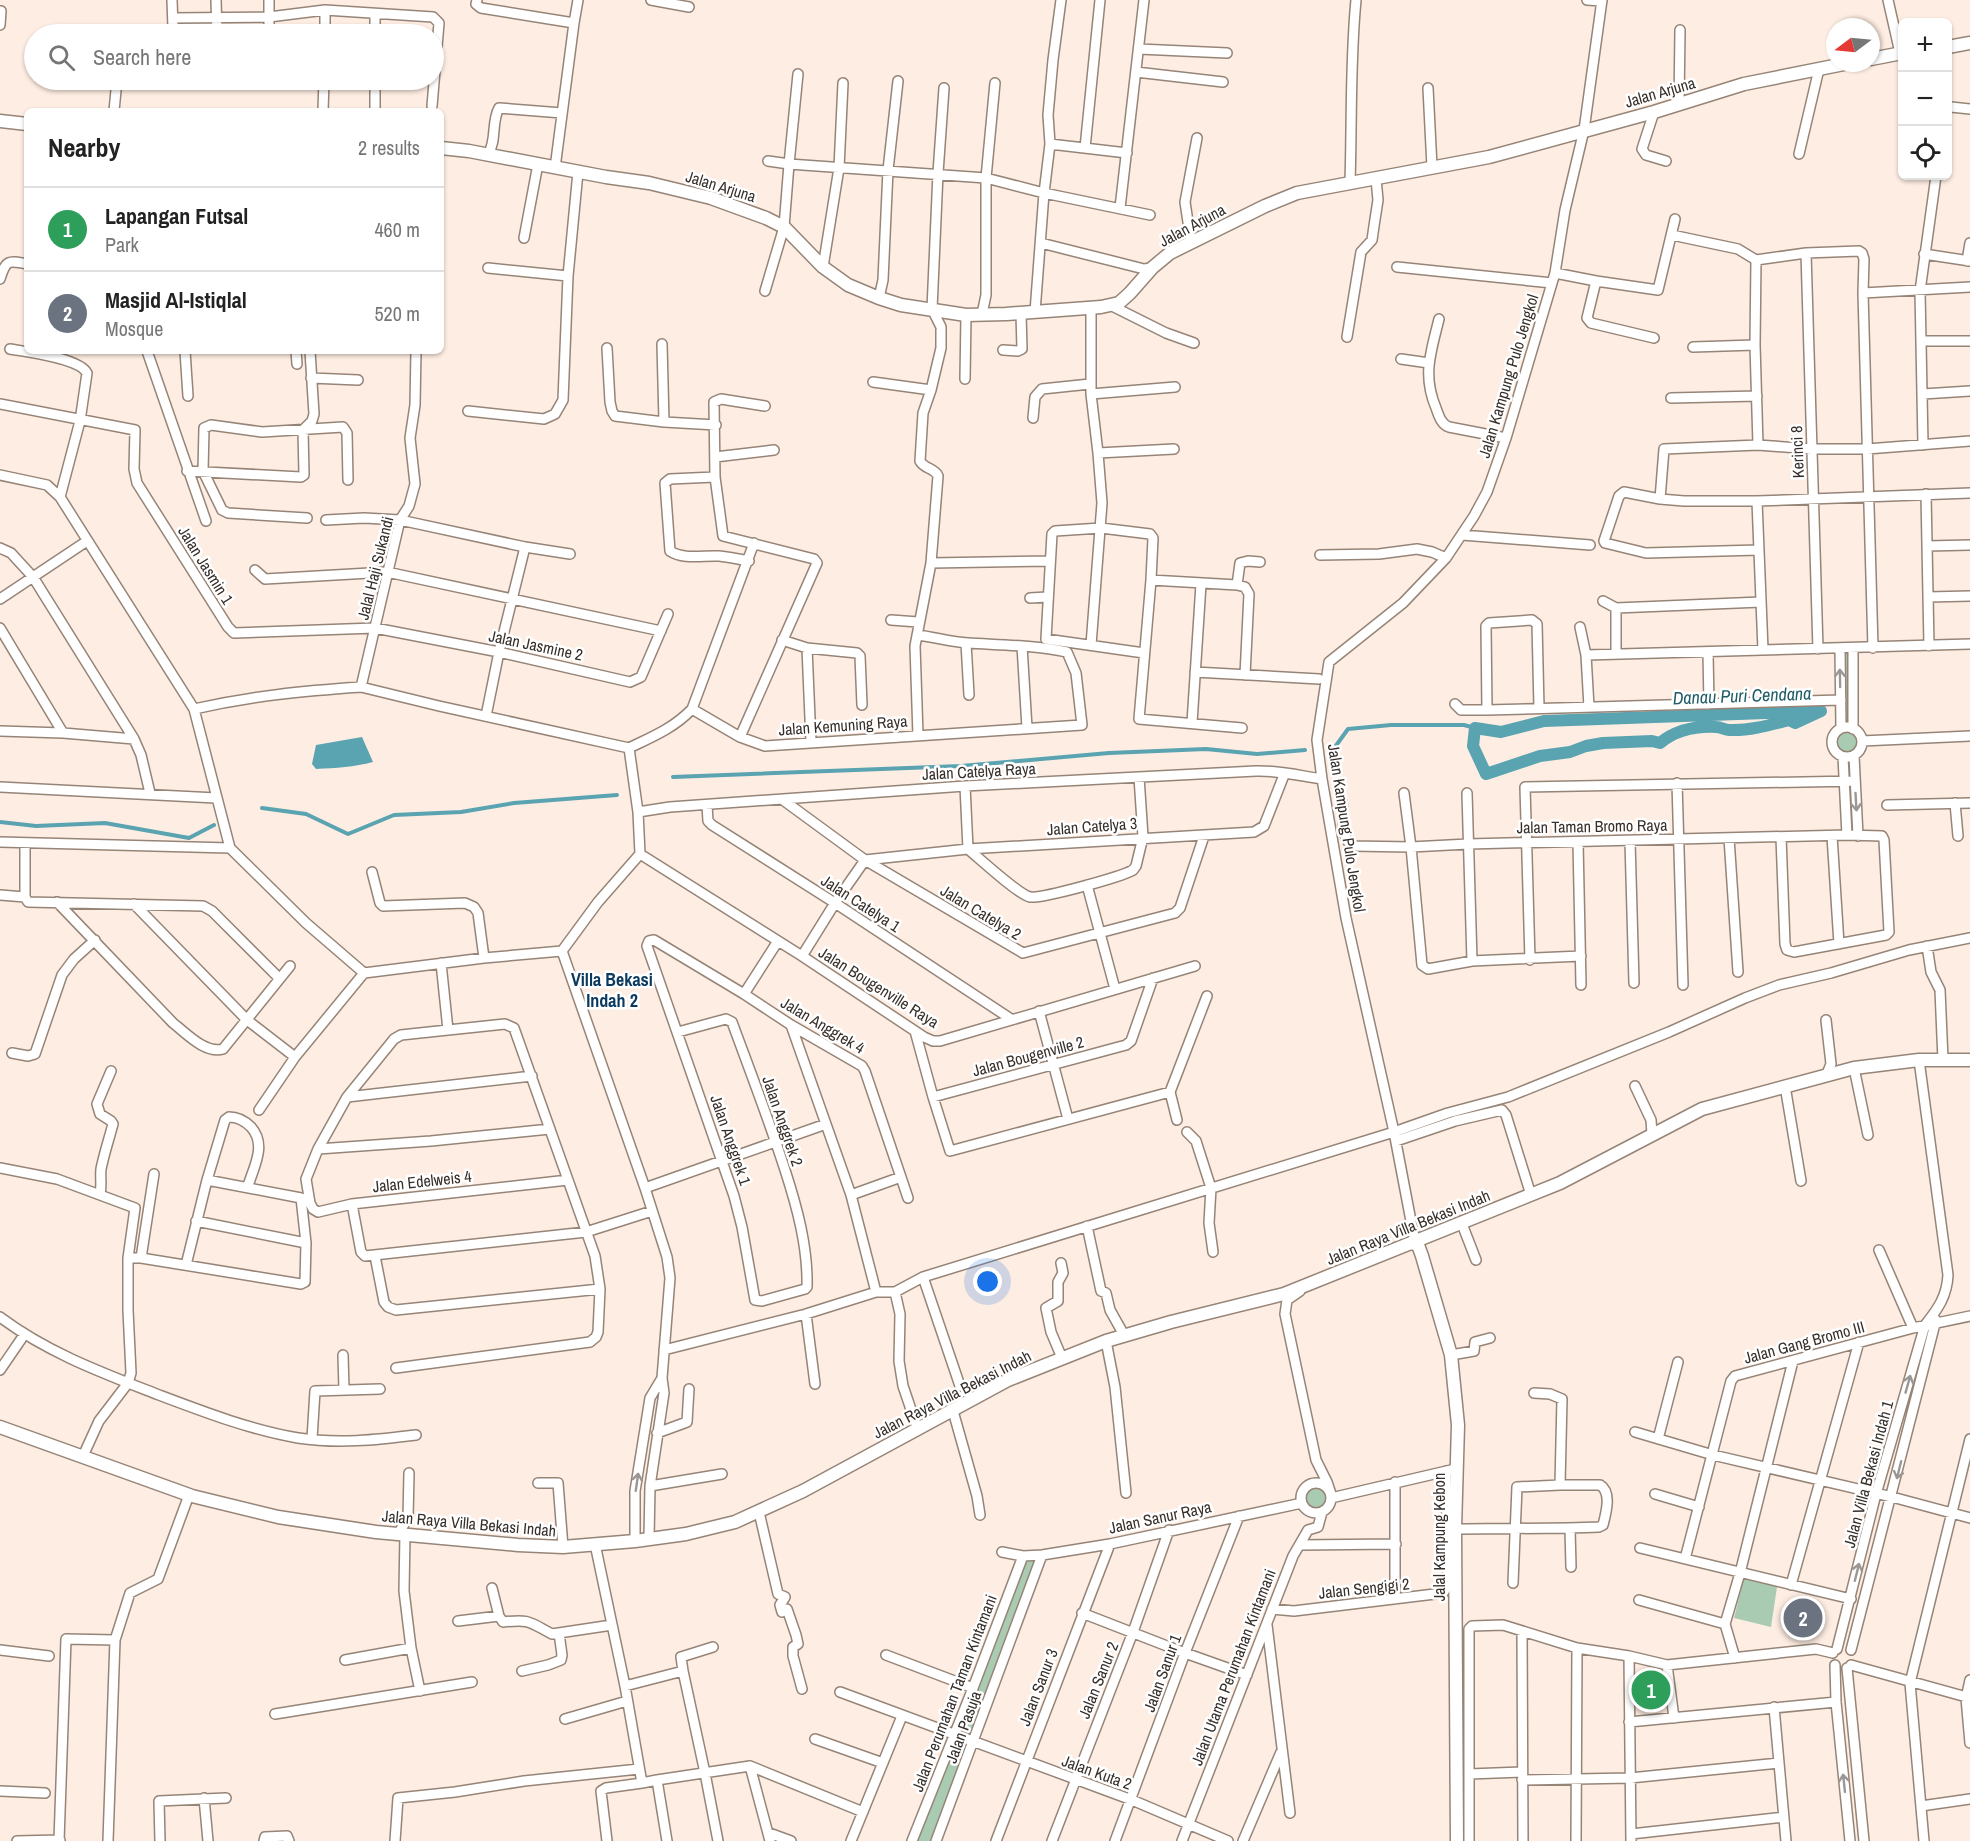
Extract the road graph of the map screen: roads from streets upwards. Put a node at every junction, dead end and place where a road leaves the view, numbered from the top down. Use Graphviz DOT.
graph roads {
  1 [pos="172,0"];
  2 [pos="216,0"];
  3 [pos="269,0"];
  4 [pos="477,0"];
  5 [pos="578,0"];
  6 [pos="651,0"];
  7 [pos="1061,0"];
  8 [pos="1100,0"];
  9 [pos="1144,0"];
  10 [pos="1356,0"];
  11 [pos="1587,0"];
  12 [pos="1888,0"];
  13 [pos="1602,1"];
  14 [pos="689,7"];
  15 [pos="325,10"];
  16 [pos="0,11"];
  17 [pos="375,14"];
  18 [pos="216,17"];
  19 [pos="269,17"];
  20 [pos="574,23"];
  21 [pos="216,24"];
  22 [pos="269,24"];
  23 [pos="325,24"];
  24 [pos="375,24"];
  25 [pos="439,24"];
  26 [pos="0,25"];
  27 [pos="1680,30"];
  28 [pos="1898,41"];
  29 [pos="1970,43"];
  30 [pos="1952,46"];
  31 [pos="1139,49"];
  32 [pos="1227,53"];
  33 [pos="1898,54"];
  34 [pos="1880,57"];
  35 [pos="1826,68"];
  36 [pos="1819,69"];
  37 [pos="1136,72"];
  38 [pos="798,74"];
  39 [pos="898,81"];
  40 [pos="1223,81"];
  41 [pos="843,83"];
  42 [pos="995,83"];
  43 [pos="944,88"];
  44 [pos="1428,88"];
  45 [pos="116,90"];
  46 [pos="324,90"];
  47 [pos="375,90"];
  48 [pos="433,90"];
  49 [pos="1679,104"];
  50 [pos="432,106"];
  51 [pos="1952,107"];
  52 [pos="114,108"];
  53 [pos="323,108"];
  54 [pos="375,108"];
  55 [pos="1970,109"];
  56 [pos="1654,112"];
  57 [pos="562,113"];
  58 [pos="0,121"];
  59 [pos="24,124"];
  60 [pos="1584,130"];
  61 [pos="1197,138"];
  62 [pos="1050,144"];
  63 [pos="444,148"];
  64 [pos="1085,148"];
  65 [pos="1126,153"];
  66 [pos="488,154"];
  67 [pos="1799,154"];
  68 [pos="768,161"];
  69 [pos="1666,161"];
  70 [pos="538,164"];
  71 [pos="789,164"];
  72 [pos="555,168"];
  73 [pos="839,168"];
  74 [pos="1432,168"];
  75 [pos="888,170"];
  76 [pos="578,172"];
  77 [pos="938,173"];
  78 [pos="986,178"];
  79 [pos="1376,179"];
  80 [pos="1935,180"];
  81 [pos="1350,182"];
  82 [pos="1044,193"];
  83 [pos="1120,208"];
  84 [pos="1150,215"];
  85 [pos="1675,219"];
  86 [pos="784,227"];
  87 [pos="1672,235"];
  88 [pos="524,238"];
  89 [pos="1191,242"];
  90 [pos="1041,243"];
  91 [pos="1970,243"];
  92 [pos="1806,253"];
  93 [pos="1924,254"];
  94 [pos="1756,260"];
  95 [pos="1969,261"];
  96 [pos="24,263"];
  97 [pos="823,267"];
  98 [pos="1397,267"];
  99 [pos="488,268"];
  100 [pos="1152,268"];
  101 [pos="568,276"];
  102 [pos="1553,278"];
  103 [pos="0,279"];
  104 [pos="1596,281"];
  105 [pos="1970,287"];
  106 [pos="765,291"];
  107 [pos="1920,291"];
  108 [pos="1863,293"];
  109 [pos="879,298"];
  110 [pos="1112,306"];
  111 [pos="1091,308"];
  112 [pos="932,309"];
  113 [pos="1035,312"];
  114 [pos="1021,313"];
  115 [pos="982,314"];
  116 [pos="966,315"];
  117 [pos="1439,319"];
  118 [pos="1347,337"];
  119 [pos="1654,338"];
  120 [pos="1921,341"];
  121 [pos="1970,341"];
  122 [pos="1194,343"];
  123 [pos="662,344"];
  124 [pos="1755,345"];
  125 [pos="1693,346"];
  126 [pos="607,348"];
  127 [pos="10,349"];
  128 [pos="24,350"];
  129 [pos="1003,350"];
  130 [pos="45,354"];
  131 [pos="148,354"];
  132 [pos="185,354"];
  133 [pos="296,354"];
  134 [pos="310,354"];
  135 [pos="416,354"];
  136 [pos="1401,358"];
  137 [pos="1429,363"];
  138 [pos="297,364"];
  139 [pos="311,378"];
  140 [pos="965,379"];
  141 [pos="358,380"];
  142 [pos="873,382"];
  143 [pos="1175,387"];
  144 [pos="1091,389"];
  145 [pos="931,390"];
  146 [pos="1970,391"];
  147 [pos="1923,394"];
  148 [pos="188,396"];
  149 [pos="1757,396"];
  150 [pos="1671,398"];
  151 [pos="0,404"];
  152 [pos="765,406"];
  153 [pos="468,411"];
  154 [pos="1033,418"];
  155 [pos="80,421"];
  156 [pos="664,422"];
  157 [pos="716,425"];
  158 [pos="303,430"];
  159 [pos="1506,438"];
  160 [pos="1970,441"];
  161 [pos="1923,444"];
  162 [pos="1758,445"];
  163 [pos="1174,449"];
  164 [pos="1812,449"];
  165 [pos="1867,449"];
  166 [pos="774,450"];
  167 [pos="1098,453"];
  168 [pos="715,457"];
  169 [pos="195,471"];
  170 [pos="0,475"];
  171 [pos="715,477"];
  172 [pos="348,480"];
  173 [pos="1970,493"];
  174 [pos="1926,494"];
  175 [pos="1869,496"];
  176 [pos="60,497"];
  177 [pos="1813,498"];
  178 [pos="1660,499"];
  179 [pos="1757,501"];
  180 [pos="307,518"];
  181 [pos="326,520"];
  182 [pos="400,520"];
  183 [pos="206,521"];
  184 [pos="1101,528"];
  185 [pos="1462,535"];
  186 [pos="723,536"];
  187 [pos="87,541"];
  188 [pos="754,543"];
  189 [pos="1590,545"];
  190 [pos="1970,545"];
  191 [pos="1927,546"];
  192 [pos="525,547"];
  193 [pos="0,548"];
  194 [pos="1759,550"];
  195 [pos="570,554"];
  196 [pos="1320,555"];
  197 [pos="719,556"];
  198 [pos="1446,558"];
  199 [pos="749,561"];
  200 [pos="1049,561"];
  201 [pos="1260,562"];
  202 [pos="931,563"];
  203 [pos="255,570"];
  204 [pos="387,572"];
  205 [pos="33,577"];
  206 [pos="1151,580"];
  207 [pos="1201,584"];
  208 [pos="1238,585"];
  209 [pos="1970,596"];
  210 [pos="1047,597"];
  211 [pos="1928,597"];
  212 [pos="1030,598"];
  213 [pos="0,599"];
  214 [pos="511,599"];
  215 [pos="1603,601"];
  216 [pos="1761,603"];
  217 [pos="1616,608"];
  218 [pos="668,614"];
  219 [pos="891,620"];
  220 [pos="918,622"];
  221 [pos="1581,627"];
  222 [pos="0,628"];
  223 [pos="375,628"];
  224 [pos="661,631"];
  225 [pos="917,634"];
  226 [pos="782,640"];
  227 [pos="966,643"];
  228 [pos="1970,644"];
  229 [pos="1091,645"];
  230 [pos="1022,646"];
  231 [pos="1929,646"];
  232 [pos="807,648"];
  233 [pos="1853,648"];
  234 [pos="1873,648"];
  235 [pos="1818,649"];
  236 [pos="1840,649"];
  237 [pos="1763,650"];
  238 [pos="499,652"];
  239 [pos="1708,652"];
  240 [pos="1144,653"];
  241 [pos="1616,654"];
  242 [pos="1586,655"];
  243 [pos="1195,672"];
  244 [pos="1245,675"];
  245 [pos="1319,679"];
  246 [pos="361,687"];
  247 [pos="969,694"];
  248 [pos="1841,700"];
  249 [pos="1455,704"];
  250 [pos="1709,704"];
  251 [pos="862,705"];
  252 [pos="1589,707"];
  253 [pos="1539,708"];
  254 [pos="194,709"];
  255 [pos="692,709"];
  256 [pos="1487,710"];
  257 [pos="486,716"];
  258 [pos="1192,723"];
  259 [pos="1027,728"];
  260 [pos="1242,728"];
  261 [pos="1841,728"];
  262 [pos="1853,729"];
  263 [pos="0,731"];
  264 [pos="63,733"];
  265 [pos="918,735"];
  266 [pos="1970,736"];
  267 [pos="740,738"];
  268 [pos="134,739"];
  269 [pos="1862,741"];
  270 [pos="811,742"];
  271 [pos="629,748"];
  272 [pos="1854,756"];
  273 [pos="1843,757"];
  274 [pos="1284,775"];
  275 [pos="1139,777"];
  276 [pos="1322,779"];
  277 [pos="1844,781"];
  278 [pos="1855,781"];
  279 [pos="1677,783"];
  280 [pos="965,786"];
  281 [pos="0,787"];
  282 [pos="150,793"];
  283 [pos="1404,793"];
  284 [pos="1467,793"];
  285 [pos="216,798"];
  286 [pos="1341,799"];
  287 [pos="783,800"];
  288 [pos="1970,803"];
  289 [pos="1955,804"];
  290 [pos="707,805"];
  291 [pos="1887,806"];
  292 [pos="638,812"];
  293 [pos="1204,836"];
  294 [pos="1833,836"];
  295 [pos="1852,836"];
  296 [pos="1958,836"];
  297 [pos="1143,837"];
  298 [pos="1781,837"];
  299 [pos="1729,838"];
  300 [pos="1630,840"];
  301 [pos="1679,840"];
  302 [pos="0,842"];
  303 [pos="1578,842"];
  304 [pos="25,843"];
  305 [pos="1526,843"];
  306 [pos="1468,844"];
  307 [pos="1411,847"];
  308 [pos="230,848"];
  309 [pos="968,849"];
  310 [pos="640,854"];
  311 [pos="865,860"];
  312 [pos="372,872"];
  313 [pos="1087,885"];
  314 [pos="0,895"];
  315 [pos="25,897"];
  316 [pos="57,902"];
  317 [pos="835,903"];
  318 [pos="134,904"];
  319 [pos="1099,933"];
  320 [pos="1970,938"];
  321 [pos="95,940"];
  322 [pos="649,940"];
  323 [pos="778,941"];
  324 [pos="1839,944"];
  325 [pos="1927,946"];
  326 [pos="562,951"];
  327 [pos="802,956"];
  328 [pos="1581,956"];
  329 [pos="484,958"];
  330 [pos="1530,960"];
  331 [pos="1472,962"];
  332 [pos="441,963"];
  333 [pos="291,966"];
  334 [pos="1195,966"];
  335 [pos="1738,972"];
  336 [pos="364,973"];
  337 [pos="279,978"];
  338 [pos="1153,978"];
  339 [pos="1634,983"];
  340 [pos="1581,985"];
  341 [pos="1683,985"];
  342 [pos="1115,989"];
  343 [pos="744,994"];
  344 [pos="1207,996"];
  345 [pos="1039,1011"];
  346 [pos="1011,1019"];
  347 [pos="247,1020"];
  348 [pos="1826,1020"];
  349 [pos="791,1025"];
  350 [pos="448,1030"];
  351 [pos="915,1031"];
  352 [pos="678,1032"];
  353 [pos="12,1053"];
  354 [pos="295,1057"];
  355 [pos="1919,1060"];
  356 [pos="1943,1060"];
  357 [pos="1970,1060"];
  358 [pos="1054,1065"];
  359 [pos="1854,1068"];
  360 [pos="111,1071"];
  361 [pos="532,1076"];
  362 [pos="1826,1076"];
  363 [pos="1635,1086"];
  364 [pos="1785,1086"];
  365 [pos="1170,1092"];
  366 [pos="347,1096"];
  367 [pos="933,1096"];
  368 [pos="1508,1097"];
  369 [pos="259,1110"];
  370 [pos="1506,1115"];
  371 [pos="1068,1119"];
  372 [pos="1177,1120"];
  373 [pos="826,1124"];
  374 [pos="550,1129"];
  375 [pos="1188,1132"];
  376 [pos="1652,1134"];
  377 [pos="1868,1135"];
  378 [pos="1395,1136"];
  379 [pos="776,1141"];
  380 [pos="318,1149"];
  381 [pos="722,1160"];
  382 [pos="0,1168"];
  383 [pos="154,1174"];
  384 [pos="901,1177"];
  385 [pos="207,1180"];
  386 [pos="568,1180"];
  387 [pos="1801,1181"];
  388 [pos="248,1186"];
  389 [pos="645,1188"];
  390 [pos="1211,1188"];
  391 [pos="100,1194"];
  392 [pos="851,1195"];
  393 [pos="1531,1195"];
  394 [pos="908,1198"];
  395 [pos="352,1204"];
  396 [pos="652,1211"];
  397 [pos="196,1221"];
  398 [pos="1462,1224"];
  399 [pos="1087,1226"];
  400 [pos="586,1232"];
  401 [pos="306,1243"];
  402 [pos="1413,1243"];
  403 [pos="1879,1250"];
  404 [pos="1213,1252"];
  405 [pos="375,1256"];
  406 [pos="128,1258"];
  407 [pos="141,1258"];
  408 [pos="1476,1260"];
  409 [pos="1061,1263"];
  410 [pos="186,1265"];
  411 [pos="922,1277"];
  412 [pos="1328,1277"];
  413 [pos="807,1287"];
  414 [pos="600,1289"];
  415 [pos="876,1292"];
  416 [pos="895,1292"];
  417 [pos="1936,1311"];
  418 [pos="806,1314"];
  419 [pos="1970,1316"];
  420 [pos="0,1317"];
  421 [pos="1937,1322"];
  422 [pos="1925,1325"];
  423 [pos="1912,1328"];
  424 [pos="24,1335"];
  425 [pos="1124,1335"];
  426 [pos="1490,1338"];
  427 [pos="1106,1341"];
  428 [pos="1859,1342"];
  429 [pos="664,1350"];
  430 [pos="343,1355"];
  431 [pos="1451,1355"];
  432 [pos="1062,1358"];
  433 [pos="1793,1361"];
  434 [pos="1678,1362"];
  435 [pos="396,1368"];
  436 [pos="0,1370"];
  437 [pos="662,1378"];
  438 [pos="128,1383"];
  439 [pos="815,1384"];
  440 [pos="960,1386"];
  441 [pos="380,1389"];
  442 [pos="689,1389"];
  443 [pos="344,1390"];
  444 [pos="1534,1393"];
  445 [pos="953,1411"];
  446 [pos="0,1427"];
  447 [pos="918,1430"];
  448 [pos="1635,1432"];
  449 [pos="657,1433"];
  450 [pos="416,1435"];
  451 [pos="312,1439"];
  452 [pos="1658,1439"];
  453 [pos="1970,1439"];
  454 [pos="1713,1455"];
  455 [pos="83,1456"];
  456 [pos="1767,1468"];
  457 [pos="1451,1470"];
  458 [pos="410,1473"];
  459 [pos="722,1474"];
  460 [pos="1820,1480"];
  461 [pos="1395,1482"];
  462 [pos="538,1483"];
  463 [pos="1560,1485"];
  464 [pos="651,1486"];
  465 [pos="1126,1493"];
  466 [pos="1654,1494"];
  467 [pos="1876,1494"];
  468 [pos="189,1495"];
  469 [pos="1331,1496"];
  470 [pos="1892,1497"];
  471 [pos="1302,1503"];
  472 [pos="1699,1507"];
  473 [pos="759,1512"];
  474 [pos="1322,1512"];
  475 [pos="1951,1514"];
  476 [pos="980,1515"];
  477 [pos="1239,1516"];
  478 [pos="1970,1518"];
  479 [pos="1517,1527"];
  480 [pos="1570,1528"];
  481 [pos="1455,1529"];
  482 [pos="1169,1530"];
  483 [pos="401,1534"];
  484 [pos="649,1538"];
  485 [pos="634,1541"];
  486 [pos="595,1544"];
  487 [pos="1110,1544"];
  488 [pos="1396,1544"];
  489 [pos="1300,1545"];
  490 [pos="563,1547"];
  491 [pos="1640,1548"];
  492 [pos="1002,1552"];
  493 [pos="1042,1555"];
  494 [pos="1023,1556"];
  495 [pos="1685,1559"];
  496 [pos="1571,1567"];
  497 [pos="1740,1573"];
  498 [pos="1513,1583"];
  499 [pos="1791,1585"];
  500 [pos="492,1588"];
  501 [pos="1395,1599"];
  502 [pos="1851,1599"];
  503 [pos="1639,1600"];
  504 [pos="1272,1609"];
  505 [pos="1082,1613"];
  506 [pos="499,1616"];
  507 [pos="458,1621"];
  508 [pos="1267,1623"];
  509 [pos="1725,1624"];
  510 [pos="612,1625"];
  511 [pos="1522,1631"];
  512 [pos="1133,1632"];
  513 [pos="559,1633"];
  514 [pos="115,1640"];
  515 [pos="713,1647"];
  516 [pos="1576,1647"];
  517 [pos="411,1648"];
  518 [pos="0,1650"];
  519 [pos="1851,1650"];
  520 [pos="1835,1651"];
  521 [pos="1185,1653"];
  522 [pos="886,1655"];
  523 [pos="49,1656"];
  524 [pos="1629,1656"];
  525 [pos="1735,1658"];
  526 [pos="345,1660"];
  527 [pos="1667,1665"];
  528 [pos="1835,1665"];
  529 [pos="1849,1667"];
  530 [pos="522,1671"];
  531 [pos="683,1671"];
  532 [pos="1246,1675"];
  533 [pos="1970,1680"];
  534 [pos="472,1682"];
  535 [pos="1910,1683"];
  536 [pos="625,1686"];
  537 [pos="973,1688"];
  538 [pos="802,1689"];
  539 [pos="420,1691"];
  540 [pos="840,1692"];
  541 [pos="1968,1698"];
  542 [pos="627,1701"];
  543 [pos="1836,1702"];
  544 [pos="1774,1707"];
  545 [pos="275,1714"];
  546 [pos="902,1716"];
  547 [pos="1674,1718"];
  548 [pos="565,1719"];
  549 [pos="1629,1722"];
  550 [pos="954,1736"];
  551 [pos="815,1739"];
  552 [pos="973,1742"];
  553 [pos="1970,1743"];
  554 [pos="1281,1752"];
  555 [pos="1025,1762"];
  556 [pos="883,1763"];
  557 [pos="1779,1763"];
  558 [pos="750,1766"];
  559 [pos="639,1769"];
  560 [pos="705,1773"];
  561 [pos="1469,1774"];
  562 [pos="1522,1776"];
  563 [pos="1575,1778"];
  564 [pos="1630,1778"];
  565 [pos="657,1779"];
  566 [pos="1074,1780"];
  567 [pos="642,1783"];
  568 [pos="0,1791"];
  569 [pos="45,1793"];
  570 [pos="204,1798"];
  571 [pos="226,1798"];
  572 [pos="1970,1799"];
  573 [pos="1132,1800"];
  574 [pos="1921,1806"];
  575 [pos="862,1812"];
  576 [pos="1290,1813"];
  577 [pos="1784,1817"];
  578 [pos="1189,1824"];
  579 [pos="769,1837"];
  580 [pos="1631,1838"];
  581 [pos="17,1841"];
  582 [pos="45,1841"];
  583 [pos="60,1841"];
  584 [pos="108,1841"];
  585 [pos="160,1841"];
  586 [pos="208,1841"];
  587 [pos="264,1841"];
  588 [pos="289,1841"];
  589 [pos="395,1841"];
  590 [pos="607,1841"];
  591 [pos="667,1841"];
  592 [pos="718,1841"];
  593 [pos="791,1841"];
  594 [pos="852,1841"];
  595 [pos="912,1841"];
  596 [pos="936,1841"];
  597 [pos="996,1841"];
  598 [pos="1052,1841"];
  599 [pos="1115,1841"];
  600 [pos="1182,1841"];
  601 [pos="1228,1841"];
  602 [pos="1243,1841"];
  603 [pos="1458,1841"];
  604 [pos="1469,1841"];
  605 [pos="1523,1841"];
  606 [pos="1576,1841"];
  607 [pos="1786,1841"];
  608 [pos="1850,1841"];
  609 [pos="1864,1841"];
  610 [pos="1924,1841"];
  1 -- 18 [label="street"];
  2 -- 18 [label="street"];
  3 -- 19 [label="street"];
  4 -- 20 [label="street"];
  5 -- 20 [label="street"];
  6 -- 14 [label="street"];
  7 -- 62 [label="street"];
  8 -- 64 [label="street"];
  9 -- 31 [label="street"];
  10 -- 81 [label="street"];
  11 -- 13 [label="street"];
  12 -- 28 [label="street"];
  13 -- 60 [label="street, Jalan Kampung Pulo Jengkol"];
  15 -- 17 [label="street"];
  15 -- 19 [label="street"];
  15 -- 23 [label="street"];
  16 -- 26 [label="street"];
  17 -- 24 [label="street"];
  17 -- 25 [label="street"];
  18 -- 19 [label="street"];
  18 -- 21 [label="street"];
  19 -- 22 [label="street"];
  20 -- 57 [label="street"];
  27 -- 49 [label="street"];
  29 -- 30 [label="street"];
  31 -- 32 [label="street"];
  31 -- 37 [label="street"];
  33 -- 34 [label="street"];
  35 -- 36 [label="street, Jalan Arjuna"];
  36 -- 49 [label="street, Jalan Arjuna"];
  36 -- 67 [label="street"];
  37 -- 40 [label="street"];
  37 -- 65 [label="street"];
  38 -- 71 [label="street"];
  39 -- 75 [label="street"];
  41 -- 73 [label="street"];
  42 -- 78 [label="street"];
  43 -- 77 [label="street"];
  44 -- 74 [label="street"];
  45 -- 52 [label="street"];
  46 -- 53 [label="street"];
  47 -- 54 [label="street"];
  48 -- 50 [label="street"];
  49 -- 56 [label="street, Jalan Arjuna"];
  51 -- 55 [label="street"];
  56 -- 60 [label="street, Jalan Arjuna"];
  56 -- 69 [label="street"];
  57 -- 66 [label="street"];
  57 -- 72 [label="street"];
  58 -- 59 [label="street"];
  60 -- 74 [label="street, Jalan Arjuna"];
  60 -- 102 [label="street, Jalan Kampung Pulo Jengkol"];
  61 -- 89 [label="street"];
  62 -- 64 [label="street"];
  62 -- 82 [label="street"];
  63 -- 66 [label="street, Jalan Arjuna"];
  64 -- 65 [label="street"];
  65 -- 83 [label="street"];
  66 -- 70 [label="street, Jalan Arjuna"];
  68 -- 71 [label="street"];
  70 -- 72 [label="street, Jalan Arjuna"];
  70 -- 88 [label="street"];
  71 -- 73 [label="street"];
  71 -- 86 [label="street"];
  72 -- 76 [label="street, Jalan Arjuna"];
  73 -- 75 [label="street"];
  73 -- 97 [label="street"];
  74 -- 79 [label="street, Jalan Arjuna"];
  75 -- 77 [label="street"];
  75 -- 109 [label="street"];
  76 -- 86 [label="street, Jalan Arjuna"];
  76 -- 101 [label="street"];
  77 -- 78 [label="street"];
  77 -- 112 [label="street"];
  78 -- 82 [label="street"];
  78 -- 115 [label="street"];
  79 -- 81 [label="street, Jalan Arjuna"];
  79 -- 118 [label="street"];
  80 -- 93 [label="street"];
  81 -- 89 [label="street, Jalan Arjuna"];
  82 -- 83 [label="street"];
  82 -- 90 [label="street"];
  83 -- 84 [label="street"];
  85 -- 87 [label="street"];
  86 -- 97 [label="street, Jalan Arjuna"];
  86 -- 106 [label="street"];
  87 -- 94 [label="street"];
  87 -- 104 [label="street"];
  89 -- 100 [label="street, Jalan Arjuna"];
  90 -- 100 [label="street"];
  90 -- 113 [label="street"];
  91 -- 95 [label="street"];
  92 -- 94 [label="street"];
  92 -- 108 [label="street"];
  92 -- 164 [label="street, Kerinci 8"];
  93 -- 95 [label="street"];
  93 -- 107 [label="street"];
  94 -- 124 [label="street"];
  96 -- 103 [label="street"];
  97 -- 109 [label="street, Jalan Arjuna"];
  98 -- 102 [label="street"];
  99 -- 101 [label="street"];
  100 -- 110 [label="street, Jalan Arjuna"];
  101 -- 153 [label="street"];
  102 -- 104 [label="street"];
  102 -- 159 [label="street, Jalan Kampung Pulo Jengkol"];
  104 -- 119 [label="street"];
  105 -- 107 [label="street"];
  107 -- 108 [label="street"];
  107 -- 120 [label="street"];
  108 -- 165 [label="street"];
  109 -- 112 [label="street, Jalan Arjuna"];
  110 -- 111 [label="street, Jalan Arjuna"];
  110 -- 122 [label="street"];
  111 -- 113 [label="street, Jalan Arjuna"];
  111 -- 144 [label="street"];
  112 -- 116 [label="street, Jalan Arjuna"];
  112 -- 145 [label="street"];
  113 -- 114 [label="street, Jalan Arjuna"];
  114 -- 115 [label="street, Jalan Arjuna"];
  114 -- 129 [label="street"];
  115 -- 116 [label="street, Jalan Arjuna"];
  116 -- 140 [label="street"];
  117 -- 137 [label="street"];
  120 -- 121 [label="street"];
  120 -- 147 [label="street"];
  123 -- 156 [label="street"];
  124 -- 125 [label="street"];
  124 -- 149 [label="street"];
  126 -- 156 [label="street"];
  127 -- 128 [label="street"];
  130 -- 155 [label="street"];
  131 -- 169 [label="street"];
  132 -- 148 [label="street"];
  133 -- 138 [label="street"];
  134 -- 139 [label="street"];
  135 -- 182 [label="street, Jalal Haji Sukandi"];
  136 -- 137 [label="street"];
  137 -- 159 [label="street"];
  139 -- 141 [label="street"];
  139 -- 158 [label="street"];
  142 -- 145 [label="street"];
  143 -- 144 [label="street"];
  144 -- 154 [label="street"];
  144 -- 167 [label="street"];
  145 -- 202 [label="street"];
  146 -- 147 [label="street"];
  147 -- 161 [label="street"];
  149 -- 150 [label="street"];
  149 -- 162 [label="street"];
  151 -- 155 [label="street"];
  152 -- 157 [label="street"];
  155 -- 176 [label="street"];
  155 -- 223 [label="street, Jalan Jasmin 1"];
  156 -- 157 [label="street"];
  157 -- 168 [label="street"];
  158 -- 169 [label="street"];
  158 -- 169 [label="street"];
  158 -- 172 [label="street"];
  159 -- 185 [label="street, Jalan Kampung Pulo Jengkol"];
  160 -- 161 [label="street"];
  161 -- 165 [label="street"];
  162 -- 164 [label="street"];
  162 -- 178 [label="street"];
  163 -- 167 [label="street"];
  164 -- 165 [label="street"];
  164 -- 177 [label="street, Kerinci 8"];
  165 -- 175 [label="street"];
  166 -- 168 [label="street"];
  167 -- 184 [label="street"];
  168 -- 171 [label="street"];
  169 -- 180 [label="street"];
  169 -- 183 [label="street"];
  170 -- 176 [label="street"];
  171 -- 186 [label="street"];
  171 -- 197 [label="street"];
  173 -- 174 [label="street"];
  174 -- 175 [label="street"];
  174 -- 191 [label="street"];
  175 -- 177 [label="street"];
  175 -- 234 [label="street"];
  176 -- 187 [label="street"];
  177 -- 179 [label="street"];
  177 -- 235 [label="street, Kerinci 8"];
  178 -- 179 [label="street"];
  178 -- 194 [label="street"];
  179 -- 194 [label="street"];
  181 -- 182 [label="street"];
  182 -- 192 [label="street"];
  182 -- 204 [label="street, Jalal Haji Sukandi"];
  184 -- 200 [label="street"];
  184 -- 206 [label="street"];
  184 -- 229 [label="street"];
  185 -- 189 [label="street"];
  185 -- 198 [label="street, Jalan Kampung Pulo Jengkol"];
  186 -- 188 [label="street"];
  186 -- 197 [label="street"];
  187 -- 205 [label="street"];
  187 -- 254 [label="street"];
  188 -- 199 [label="street"];
  188 -- 226 [label="street"];
  190 -- 191 [label="street"];
  191 -- 211 [label="street"];
  192 -- 195 [label="street"];
  192 -- 214 [label="street"];
  193 -- 205 [label="street"];
  194 -- 216 [label="street"];
  196 -- 198 [label="street"];
  197 -- 199 [label="street"];
  198 -- 276 [label="street, Jalan Kampung Pulo Jengkol"];
  199 -- 255 [label="street"];
  200 -- 202 [label="street"];
  200 -- 210 [label="street"];
  201 -- 208 [label="street"];
  202 -- 220 [label="street"];
  203 -- 204 [label="street"];
  204 -- 214 [label="street"];
  204 -- 223 [label="street, Jalal Haji Sukandi"];
  205 -- 213 [label="street"];
  205 -- 268 [label="street"];
  206 -- 207 [label="street"];
  206 -- 240 [label="street"];
  207 -- 208 [label="street"];
  207 -- 243 [label="street"];
  208 -- 244 [label="street"];
  209 -- 211 [label="street"];
  210 -- 212 [label="street"];
  210 -- 229 [label="street"];
  211 -- 231 [label="street"];
  214 -- 224 [label="street"];
  214 -- 238 [label="street"];
  215 -- 217 [label="street"];
  216 -- 217 [label="street"];
  216 -- 237 [label="street"];
  217 -- 241 [label="street"];
  218 -- 224 [label="street, Jalan Jasmine 2"];
  219 -- 220 [label="street"];
  220 -- 225 [label="street"];
  221 -- 242 [label="street"];
  222 -- 264 [label="street"];
  223 -- 238 [label="street, Jalan Jasmine 2"];
  223 -- 246 [label="street, Jalal Haji Sukandi"];
  224 -- 238 [label="street, Jalan Jasmine 2"];
  225 -- 227 [label="street"];
  225 -- 265 [label="street"];
  226 -- 232 [label="street"];
  226 -- 267 [label="street"];
  227 -- 230 [label="street"];
  227 -- 247 [label="street"];
  228 -- 231 [label="street"];
  229 -- 240 [label="street"];
  230 -- 259 [label="street"];
  230 -- 259 [label="street, Jalan Kemuning Raya"];
  231 -- 234 [label="street"];
  232 -- 251 [label="street"];
  232 -- 270 [label="street"];
  233 -- 234 [label="street"];
  233 -- 236 [label="street"];
  233 -- 262 [label="street"];
  235 -- 236 [label="street"];
  235 -- 237 [label="street"];
  248 -- 236 [label="street, one-way"];
  237 -- 239 [label="street"];
  238 -- 257 [label="street"];
  239 -- 241 [label="street"];
  239 -- 250 [label="street"];
  240 -- 258 [label="street"];
  241 -- 242 [label="street"];
  242 -- 252 [label="street"];
  243 -- 244 [label="street"];
  243 -- 258 [label="street"];
  244 -- 245 [label="street"];
  246 -- 254 [label="street"];
  246 -- 257 [label="street"];
  248 -- 250 [label="street"];
  248 -- 261 [label="street"];
  249 -- 256 [label="street"];
  250 -- 252 [label="street"];
  252 -- 253 [label="street"];
  253 -- 256 [label="street"];
  253 -- 256 [label="street"];
  254 -- 285 [label="street"];
  255 -- 267 [label="street, Jalan Kemuning Raya"];
  255 -- 271 [label="street"];
  257 -- 271 [label="street"];
  258 -- 260 [label="street"];
  259 -- 265 [label="street, Jalan Kemuning Raya"];
  261 -- 262 [label="street"];
  261 -- 273 [label="street"];
  262 -- 269 [label="street"];
  263 -- 264 [label="street"];
  264 -- 268 [label="street"];
  265 -- 270 [label="street, Jalan Kemuning Raya"];
  266 -- 269 [label="street"];
  267 -- 270 [label="street, Jalan Kemuning Raya"];
  268 -- 282 [label="street"];
  269 -- 272 [label="street"];
  271 -- 292 [label="street"];
  272 -- 273 [label="street"];
  272 -- 278 [label="street"];
  273 -- 277 [label="street"];
  274 -- 275 [label="street, Jalan Catelya Raya"];
  274 -- 276 [label="street, Jalan Catelya Raya"];
  274 -- 293 [label="street, Jalan Catelya 3"];
  275 -- 280 [label="street, Jalan Catelya Raya"];
  275 -- 297 [label="street"];
  276 -- 378 [label="street, Jalan Kampung Pulo Jengkol"];
  277 -- 278 [label="street"];
  277 -- 279 [label="street"];
  277 -- 295 [label="street"];
  278 -- 295 [label="street, one-way"];
  279 -- 301 [label="street"];
  279 -- 305 [label="street"];
  280 -- 287 [label="street, Jalan Catelya Raya"];
  280 -- 309 [label="street"];
  281 -- 282 [label="street"];
  282 -- 285 [label="street"];
  283 -- 307 [label="street"];
  284 -- 306 [label="street"];
  285 -- 308 [label="street"];
  286 -- 307 [label="street, Jalan Taman Bromo Raya"];
  287 -- 290 [label="street, Jalan Catelya Raya"];
  287 -- 311 [label="street, Jalan Catelya 2"];
  288 -- 289 [label="street"];
  289 -- 291 [label="street"];
  289 -- 296 [label="street"];
  290 -- 292 [label="street, Jalan Catelya Raya"];
  290 -- 317 [label="street, Jalan Catelya 1"];
  292 -- 310 [label="street"];
  293 -- 297 [label="street, Jalan Catelya 3"];
  293 -- 319 [label="street, Jalan Catelya 2"];
  294 -- 295 [label="street, Jalan Taman Bromo Raya"];
  294 -- 298 [label="street, Jalan Taman Bromo Raya"];
  294 -- 324 [label="street"];
  295 -- 324 [label="street, Jalan Taman Bromo Raya"];
  297 -- 309 [label="street, Jalan Catelya 3"];
  297 -- 313 [label="street"];
  298 -- 299 [label="street, Jalan Taman Bromo Raya"];
  298 -- 324 [label="street"];
  299 -- 301 [label="street, Jalan Taman Bromo Raya"];
  299 -- 335 [label="street"];
  300 -- 301 [label="street, Jalan Taman Bromo Raya"];
  300 -- 303 [label="street, Jalan Taman Bromo Raya"];
  300 -- 339 [label="street"];
  301 -- 341 [label="street"];
  302 -- 304 [label="street"];
  303 -- 305 [label="street, Jalan Taman Bromo Raya"];
  303 -- 328 [label="street"];
  304 -- 308 [label="street"];
  304 -- 315 [label="street"];
  305 -- 306 [label="street, Jalan Taman Bromo Raya"];
  305 -- 330 [label="street"];
  306 -- 307 [label="street, Jalan Taman Bromo Raya"];
  306 -- 331 [label="street"];
  307 -- 331 [label="street"];
  308 -- 336 [label="street"];
  309 -- 311 [label="street, Jalan Catelya 3"];
  309 -- 313 [label="street"];
  310 -- 323 [label="street, Jalan Bougenville Raya"];
  310 -- 326 [label="street"];
  311 -- 317 [label="street"];
  311 -- 319 [label="street, Jalan Catelya 2"];
  312 -- 329 [label="street"];
  313 -- 319 [label="street"];
  314 -- 315 [label="street"];
  315 -- 316 [label="street"];
  316 -- 318 [label="street"];
  316 -- 321 [label="street"];
  317 -- 327 [label="street"];
  317 -- 346 [label="street, Jalan Catelya 1"];
  318 -- 337 [label="street"];
  318 -- 347 [label="street"];
  319 -- 342 [label="street"];
  320 -- 325 [label="street"];
  321 -- 347 [label="street"];
  321 -- 353 [label="street"];
  322 -- 343 [label="street, Jalan Anggrek 4"];
  322 -- 352 [label="street, Jalan Anggrek 1"];
  323 -- 327 [label="street, Jalan Bougenville Raya"];
  323 -- 343 [label="street"];
  325 -- 356 [label="street"];
  325 -- 368 [label="street"];
  326 -- 329 [label="street"];
  326 -- 389 [label="street"];
  327 -- 351 [label="street, Jalan Bougenville Raya"];
  328 -- 330 [label="street"];
  328 -- 340 [label="street"];
  329 -- 332 [label="street"];
  330 -- 331 [label="street"];
  332 -- 336 [label="street"];
  332 -- 350 [label="street"];
  333 -- 337 [label="street"];
  334 -- 338 [label="street, Jalan Bougenville Raya"];
  336 -- 354 [label="street"];
  337 -- 347 [label="street"];
  338 -- 342 [label="street, Jalan Bougenville Raya"];
  338 -- 358 [label="street, Jalan Bougenville 2"];
  342 -- 345 [label="street, Jalan Bougenville Raya"];
  343 -- 349 [label="street, Jalan Anggrek 4"];
  344 -- 365 [label="street"];
  345 -- 346 [label="street, Jalan Bougenville Raya"];
  345 -- 358 [label="street"];
  346 -- 351 [label="street, Jalan Bougenville Raya"];
  347 -- 354 [label="street"];
  348 -- 362 [label="street"];
  349 -- 373 [label="street"];
  349 -- 384 [label="street, Jalan Anggrek 4"];
  350 -- 361 [label="street"];
  350 -- 366 [label="street"];
  351 -- 367 [label="street"];
  352 -- 379 [label="street, Jalan Anggrek 2"];
  352 -- 381 [label="street, Jalan Anggrek 1"];
  354 -- 369 [label="street"];
  355 -- 356 [label="street, Jalan Raya Villa Bekasi Indah"];
  355 -- 359 [label="street, Jalan Raya Villa Bekasi Indah"];
  355 -- 417 [label="street, Jalan Villa Bekasi Indah 1"];
  356 -- 357 [label="street, Jalan Raya Villa Bekasi Indah"];
  358 -- 367 [label="street, Jalan Bougenville 2"];
  358 -- 371 [label="street"];
  359 -- 362 [label="street, Jalan Raya Villa Bekasi Indah"];
  359 -- 377 [label="street"];
  360 -- 391 [label="street"];
  361 -- 366 [label="street"];
  361 -- 374 [label="street"];
  362 -- 364 [label="street, Jalan Raya Villa Bekasi Indah"];
  363 -- 376 [label="street"];
  364 -- 376 [label="street, Jalan Raya Villa Bekasi Indah"];
  364 -- 387 [label="street"];
  365 -- 371 [label="street"];
  365 -- 372 [label="street"];
  366 -- 380 [label="street"];
  367 -- 371 [label="street"];
  368 -- 370 [label="street"];
  368 -- 378 [label="street"];
  370 -- 378 [label="street"];
  370 -- 393 [label="street"];
  373 -- 379 [label="street"];
  373 -- 392 [label="street"];
  374 -- 380 [label="street"];
  374 -- 386 [label="street"];
  375 -- 390 [label="street"];
  376 -- 393 [label="street, Jalan Raya Villa Bekasi Indah"];
  378 -- 390 [label="street"];
  378 -- 402 [label="street, Jalan Kampung Pulo Jengkol"];
  379 -- 381 [label="street"];
  379 -- 413 [label="street, Jalan Anggrek 2"];
  380 -- 395 [label="street, Jalan Edelweis 4"];
  381 -- 389 [label="street"];
  381 -- 413 [label="street, Jalan Anggrek 1"];
  382 -- 391 [label="street"];
  383 -- 407 [label="street"];
  384 -- 392 [label="street"];
  384 -- 394 [label="street, Jalan Anggrek 4"];
  385 -- 388 [label="street"];
  385 -- 388 [label="street"];
  385 -- 397 [label="street"];
  386 -- 395 [label="street, Jalan Edelweis 4"];
  386 -- 400 [label="street"];
  388 -- 401 [label="street"];
  389 -- 396 [label="street"];
  390 -- 399 [label="street"];
  390 -- 404 [label="street"];
  391 -- 406 [label="street"];
  392 -- 415 [label="street"];
  393 -- 398 [label="street, Jalan Raya Villa Bekasi Indah"];
  395 -- 405 [label="street"];
  396 -- 400 [label="street"];
  396 -- 429 [label="street"];
  397 -- 401 [label="street"];
  397 -- 410 [label="street"];
  398 -- 402 [label="street, Jalan Raya Villa Bekasi Indah"];
  398 -- 408 [label="street"];
  399 -- 411 [label="street"];
  399 -- 425 [label="street"];
  400 -- 405 [label="street"];
  400 -- 414 [label="street"];
  401 -- 410 [label="street"];
  402 -- 412 [label="street, Jalan Raya Villa Bekasi Indah"];
  402 -- 431 [label="street, Jalal Kampung Kebon"];
  403 -- 423 [label="street"];
  405 -- 414 [label="street"];
  406 -- 407 [label="street"];
  406 -- 438 [label="street"];
  407 -- 410 [label="street"];
  409 -- 432 [label="street"];
  411 -- 416 [label="street"];
  411 -- 440 [label="street"];
  412 -- 425 [label="street, Jalan Raya Villa Bekasi Indah"];
  412 -- 469 [label="street"];
  414 -- 435 [label="street"];
  415 -- 416 [label="street"];
  415 -- 418 [label="street"];
  416 -- 447 [label="street"];
  417 -- 421 [label="street, Jalan Villa Bekasi Indah 1"];
  417 -- 422 [label="street, Jalan Villa Bekasi Indah 1"];
  418 -- 429 [label="street"];
  418 -- 439 [label="street"];
  419 -- 421 [label="street, Jalan Gang Bromo III"];
  420 -- 424 [label="street"];
  421 -- 422 [label="street, Jalan Gang Bromo III"];
  421 -- 470 [label="street, Jalan Villa Bekasi Indah 1, one-way"];
  422 -- 423 [label="street, Jalan Gang Bromo III"];
  467 -- 422 [label="street, Jalan Villa Bekasi Indah 1, one-way"];
  423 -- 428 [label="street, Jalan Gang Bromo III"];
  424 -- 436 [label="street"];
  424 -- 438 [label="street"];
  425 -- 427 [label="street, Jalan Raya Villa Bekasi Indah"];
  426 -- 431 [label="street"];
  427 -- 432 [label="street, Jalan Raya Villa Bekasi Indah"];
  427 -- 465 [label="street"];
  428 -- 433 [label="street, Jalan Gang Bromo III"];
  428 -- 460 [label="street"];
  429 -- 437 [label="street"];
  430 -- 443 [label="street"];
  431 -- 457 [label="street, Jalal Kampung Kebon"];
  432 -- 445 [label="street, Jalan Raya Villa Bekasi Indah"];
  433 -- 454 [label="street, Jalan Gang Bromo III"];
  433 -- 456 [label="street"];
  434 -- 452 [label="street"];
  437 -- 449 [label="street"];
  485 -- 437 [label="street, one-way"];
  438 -- 451 [label="street"];
  438 -- 455 [label="street"];
  441 -- 443 [label="street"];
  442 -- 449 [label="street"];
  443 -- 451 [label="street"];
  444 -- 463 [label="street"];
  445 -- 447 [label="street, Jalan Raya Villa Bekasi Indah"];
  445 -- 476 [label="street"];
  446 -- 455 [label="street, Jalan Raya Villa Bekasi Indah"];
  447 -- 473 [label="street, Jalan Raya Villa Bekasi Indah"];
  448 -- 452 [label="street"];
  449 -- 464 [label="street"];
  450 -- 451 [label="street"];
  452 -- 454 [label="street"];
  453 -- 475 [label="street"];
  454 -- 456 [label="street"];
  454 -- 472 [label="street, Jalan Gang Bromo III"];
  455 -- 468 [label="street, Jalan Raya Villa Bekasi Indah"];
  456 -- 460 [label="street"];
  456 -- 497 [label="street"];
  457 -- 461 [label="street"];
  457 -- 481 [label="street, Jalal Kampung Kebon"];
  457 -- 501 [label="street, Jalan Sengigi 2"];
  458 -- 483 [label="street"];
  459 -- 464 [label="street"];
  460 -- 467 [label="street"];
  460 -- 499 [label="street"];
  461 -- 469 [label="street"];
  461 -- 488 [label="street"];
  462 -- 490 [label="street"];
  463 -- 479 [label="street"];
  463 -- 480 [label="street"];
  464 -- 484 [label="street"];
  466 -- 472 [label="street"];
  467 -- 470 [label="street"];
  502 -- 467 [label="street, Jalan Villa Bekasi Indah 1, one-way"];
  468 -- 483 [label="street, Jalan Raya Villa Bekasi Indah"];
  468 -- 514 [label="street"];
  469 -- 471 [label="street"];
  469 -- 474 [label="street"];
  470 -- 475 [label="street"];
  470 -- 519 [label="street, Jalan Villa Bekasi Indah 1"];
  471 -- 474 [label="street"];
  471 -- 477 [label="street, Jalan Sanur Raya"];
  472 -- 495 [label="street, Jalan Gang Bromo III"];
  473 -- 484 [label="street, Jalan Raya Villa Bekasi Indah"];
  473 -- 538 [label="street"];
  474 -- 489 [label="street, Jalan Utama Perumahan Kintamani"];
  475 -- 478 [label="street"];
  475 -- 535 [label="street"];
  477 -- 482 [label="street, Jalan Sanur Raya"];
  477 -- 521 [label="street, Jalan Sanur 1"];
  479 -- 480 [label="street"];
  479 -- 481 [label="street"];
  479 -- 498 [label="street"];
  480 -- 496 [label="street"];
  481 -- 603 [label="street, Jalal Kampung Kebon"];
  482 -- 487 [label="street, Jalan Sanur Raya"];
  482 -- 512 [label="street, Jalan Sanur 2"];
  483 -- 490 [label="street, Jalan Raya Villa Bekasi Indah"];
  483 -- 517 [label="street"];
  484 -- 485 [label="street, Jalan Raya Villa Bekasi Indah"];
  485 -- 486 [label="street, Jalan Raya Villa Bekasi Indah"];
  486 -- 490 [label="street, Jalan Raya Villa Bekasi Indah"];
  486 -- 510 [label="street"];
  487 -- 493 [label="street, Jalan Sanur Raya"];
  487 -- 505 [label="street, Jalan Sanur 3"];
  488 -- 489 [label="street"];
  488 -- 501 [label="street"];
  489 -- 504 [label="street, Jalan Utama Perumahan Kintamani"];
  491 -- 495 [label="street"];
  492 -- 494 [label="street, Jalan Sanur Raya"];
  493 -- 494 [label="street, Jalan Sanur Raya"];
  493 -- 552 [label="street, Jalan Pasuja"];
  494 -- 537 [label="street, Jalan Perumahan Taman Kintamani"];
  495 -- 497 [label="street"];
  497 -- 499 [label="street"];
  497 -- 509 [label="street"];
  499 -- 502 [label="street"];
  500 -- 506 [label="street"];
  501 -- 504 [label="street, Jalan Sengigi 2"];
  502 -- 520 [label="street, Jalan Villa Bekasi Indah 1"];
  503 -- 509 [label="street"];
  504 -- 508 [label="street, Jalan Utama Perumahan Kintamani"];
  505 -- 512 [label="street"];
  505 -- 555 [label="street, Jalan Sanur 3"];
  506 -- 507 [label="street"];
  506 -- 513 [label="street"];
  508 -- 532 [label="street, Jalan Utama Perumahan Kintamani"];
  508 -- 554 [label="street"];
  509 -- 525 [label="street"];
  510 -- 513 [label="street"];
  510 -- 536 [label="street"];
  511 -- 516 [label="street"];
  511 -- 561 [label="street"];
  511 -- 562 [label="street"];
  512 -- 521 [label="street"];
  512 -- 566 [label="street, Jalan Sanur 2"];
  513 -- 530 [label="street"];
  514 -- 583 [label="street"];
  514 -- 584 [label="street"];
  515 -- 531 [label="street"];
  516 -- 524 [label="street"];
  516 -- 563 [label="street"];
  517 -- 526 [label="street"];
  517 -- 539 [label="street"];
  518 -- 523 [label="street"];
  519 -- 520 [label="street"];
  519 -- 529 [label="street"];
  520 -- 525 [label="street"];
  520 -- 528 [label="street"];
  521 -- 532 [label="street"];
  521 -- 573 [label="street, Jalan Sanur 1"];
  522 -- 537 [label="street"];
  524 -- 527 [label="street"];
  524 -- 549 [label="street"];
  525 -- 527 [label="street"];
  527 -- 547 [label="street"];
  528 -- 529 [label="street"];
  528 -- 543 [label="street"];
  529 -- 535 [label="street"];
  529 -- 609 [label="street"];
  531 -- 536 [label="street"];
  531 -- 560 [label="street"];
  532 -- 578 [label="street, Jalan Utama Perumahan Kintamani"];
  533 -- 541 [label="street"];
  534 -- 539 [label="street"];
  535 -- 541 [label="street"];
  535 -- 574 [label="street"];
  536 -- 542 [label="street"];
  537 -- 550 [label="street, Jalan Perumahan Taman Kintamani"];
  539 -- 545 [label="street"];
  540 -- 546 [label="street, Jalan Kuta 2"];
  541 -- 553 [label="street"];
  542 -- 548 [label="street"];
  542 -- 559 [label="street"];
  543 -- 544 [label="street"];
  608 -- 543 [label="street, one-way"];
  544 -- 547 [label="street"];
  544 -- 557 [label="street"];
  546 -- 550 [label="street, Jalan Kuta 2"];
  546 -- 556 [label="street"];
  547 -- 549 [label="street"];
  549 -- 564 [label="street"];
  550 -- 552 [label="street, Jalan Kuta 2"];
  550 -- 595 [label="street, Jalan Perumahan Taman Kintamani"];
  551 -- 556 [label="street"];
  552 -- 555 [label="street, Jalan Kuta 2"];
  552 -- 596 [label="street, Jalan Pasuja"];
  554 -- 576 [label="street"];
  554 -- 602 [label="street"];
  555 -- 566 [label="street, Jalan Kuta 2"];
  555 -- 597 [label="street, Jalan Sanur 3"];
  556 -- 575 [label="street"];
  557 -- 564 [label="street"];
  557 -- 577 [label="street"];
  558 -- 560 [label="street"];
  558 -- 575 [label="street"];
  558 -- 579 [label="street"];
  559 -- 567 [label="street"];
  559 -- 589 [label="street"];
  560 -- 565 [label="street"];
  560 -- 592 [label="street"];
  561 -- 562 [label="street"];
  561 -- 604 [label="street"];
  562 -- 563 [label="street"];
  562 -- 605 [label="street"];
  563 -- 564 [label="street"];
  563 -- 606 [label="street"];
  564 -- 580 [label="street"];
  565 -- 567 [label="street"];
  565 -- 591 [label="street"];
  566 -- 573 [label="street, Jalan Kuta 2"];
  566 -- 598 [label="street, Jalan Sanur 2"];
  567 -- 590 [label="street"];
  568 -- 569 [label="street"];
  570 -- 571 [label="street"];
  570 -- 585 [label="street"];
  570 -- 586 [label="street"];
  572 -- 574 [label="street"];
  573 -- 578 [label="street, Jalan Kuta 2"];
  573 -- 599 [label="street, Jalan Sanur 1"];
  574 -- 610 [label="street"];
  575 -- 594 [label="street"];
  577 -- 580 [label="street"];
  577 -- 607 [label="street"];
  578 -- 600 [label="street, Jalan Utama Perumahan Kintamani"];
  578 -- 601 [label="street, Jalan Kuta 2"];
  579 -- 593 [label="street"];
  581 -- 582 [label="street"];
  582 -- 583 [label="street"];
  587 -- 588 [label="street"];
}
